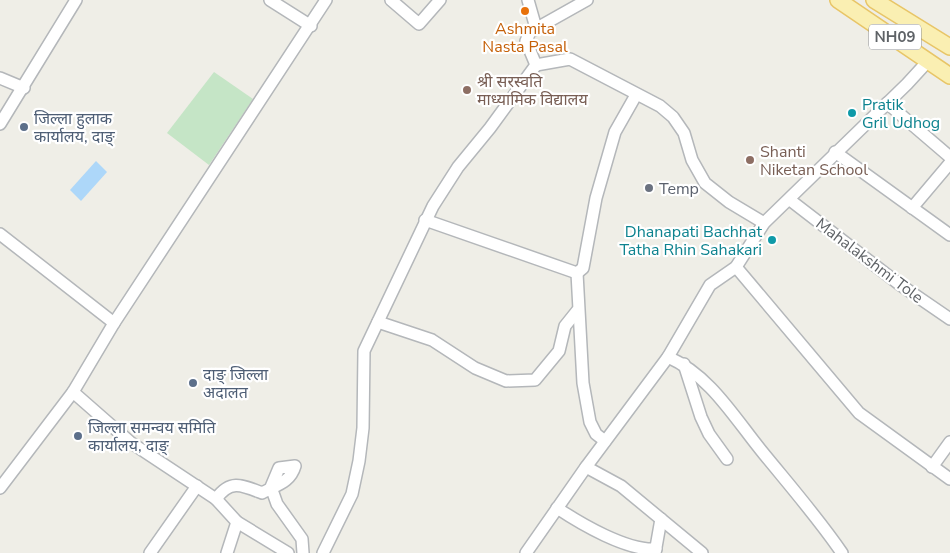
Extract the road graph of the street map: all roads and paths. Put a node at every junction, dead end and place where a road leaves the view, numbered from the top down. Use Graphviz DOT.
graph roads {
  1 [pos="76,0"];
  2 [pos="270,0"];
  3 [pos="326,0"];
  4 [pos="391,0"];
  5 [pos="440,0"];
  6 [pos="528,0"];
  7 [pos="587,0"];
  8 [pos="838,0"];
  9 [pos="874,0"];
  10 [pos="311,26"];
  11 [pos="536,28"];
  12 [pos="946,42"];
  13 [pos="929,60"];
  14 [pos="536,65"];
  15 [pos="950,76"];
  16 [pos="0,78"];
  17 [pos="24,88"];
  18 [pos="636,94"];
  19 [pos="887,103"];
  20 [pos="0,124"];
  21 [pos="835,152"];
  22 [pos="950,157"];
  23 [pos="950,163"];
  24 [pos="790,200"];
  25 [pos="912,208"];
  26 [pos="425,220"];
  27 [pos="764,223"];
  28 [pos="0,234"];
  29 [pos="950,235"];
  30 [pos="736,267"];
  31 [pos="577,274"];
  32 [pos="578,311"];
  33 [pos="950,319"];
  34 [pos="378,322"];
  35 [pos="114,323"];
  36 [pos="668,358"];
  37 [pos="684,364"];
  38 [pos="73,392"];
  39 [pos="605,441"];
  40 [pos="950,442"];
  41 [pos="727,459"];
  42 [pos="586,467"];
  43 [pos="932,467"];
  44 [pos="950,479"];
  45 [pos="197,486"];
  46 [pos="0,488"];
  47 [pos="216,499"];
  48 [pos="557,508"];
  49 [pos="661,519"];
  50 [pos="237,522"];
  51 [pos="656,551"];
  52 [pos="150,553"];
  53 [pos="227,553"];
  54 [pos="288,553"];
  55 [pos="304,553"];
  56 [pos="323,553"];
  57 [pos="526,553"];
  58 [pos="702,553"];
  59 [pos="842,553"];
  1 -- 17 [label="street"];
  2 -- 10 [label="street"];
  3 -- 10 [label="street"];
  4 -- 5 [label="street"];
  6 -- 11 [label="street"];
  7 -- 11 [label="street"];
  8 -- 13 [label="main road, NH09"];
  9 -- 12 [label="main road, NH09"];
  10 -- 35 [label="street"];
  11 -- 14 [label="street"];
  12 -- 13 [label="main road"];
  12 -- 13 [label="main road"];
  13 -- 15 [label="main road, NH09"];
  13 -- 19 [label="street"];
  14 -- 18 [label="street"];
  14 -- 26 [label="street"];
  16 -- 17 [label="street"];
  17 -- 20 [label="street"];
  18 -- 27 [label="street"];
  18 -- 31 [label="street"];
  19 -- 21 [label="street"];
  19 -- 22 [label="street"];
  21 -- 24 [label="street"];
  21 -- 25 [label="street"];
  23 -- 25 [label="street"];
  24 -- 27 [label="street"];
  24 -- 33 [label="street, Mahalakshmi Tole"];
  25 -- 29 [label="street"];
  26 -- 31 [label="street"];
  26 -- 34 [label="street"];
  27 -- 30 [label="street"];
  28 -- 35 [label="street"];
  30 -- 36 [label="street"];
  30 -- 43 [label="street"];
  31 -- 32 [label="street"];
  32 -- 34 [label="street"];
  32 -- 39 [label="street"];
  34 -- 56 [label="street"];
  35 -- 38 [label="street"];
  36 -- 37 [label="street"];
  36 -- 39 [label="street"];
  37 -- 41 [label="street"];
  37 -- 59 [label="street"];
  38 -- 45 [label="street"];
  38 -- 46 [label="street"];
  39 -- 42 [label="street"];
  40 -- 43 [label="street"];
  42 -- 48 [label="street"];
  42 -- 49 [label="street"];
  43 -- 44 [label="street"];
  45 -- 47 [label="street"];
  45 -- 52 [label="street"];
  47 -- 50 [label="street"];
  47 -- 55 [label="street"];
  48 -- 51 [label="street"];
  48 -- 57 [label="street"];
  49 -- 51 [label="street"];
  49 -- 58 [label="street"];
  50 -- 53 [label="street"];
  50 -- 54 [label="street"];
}
